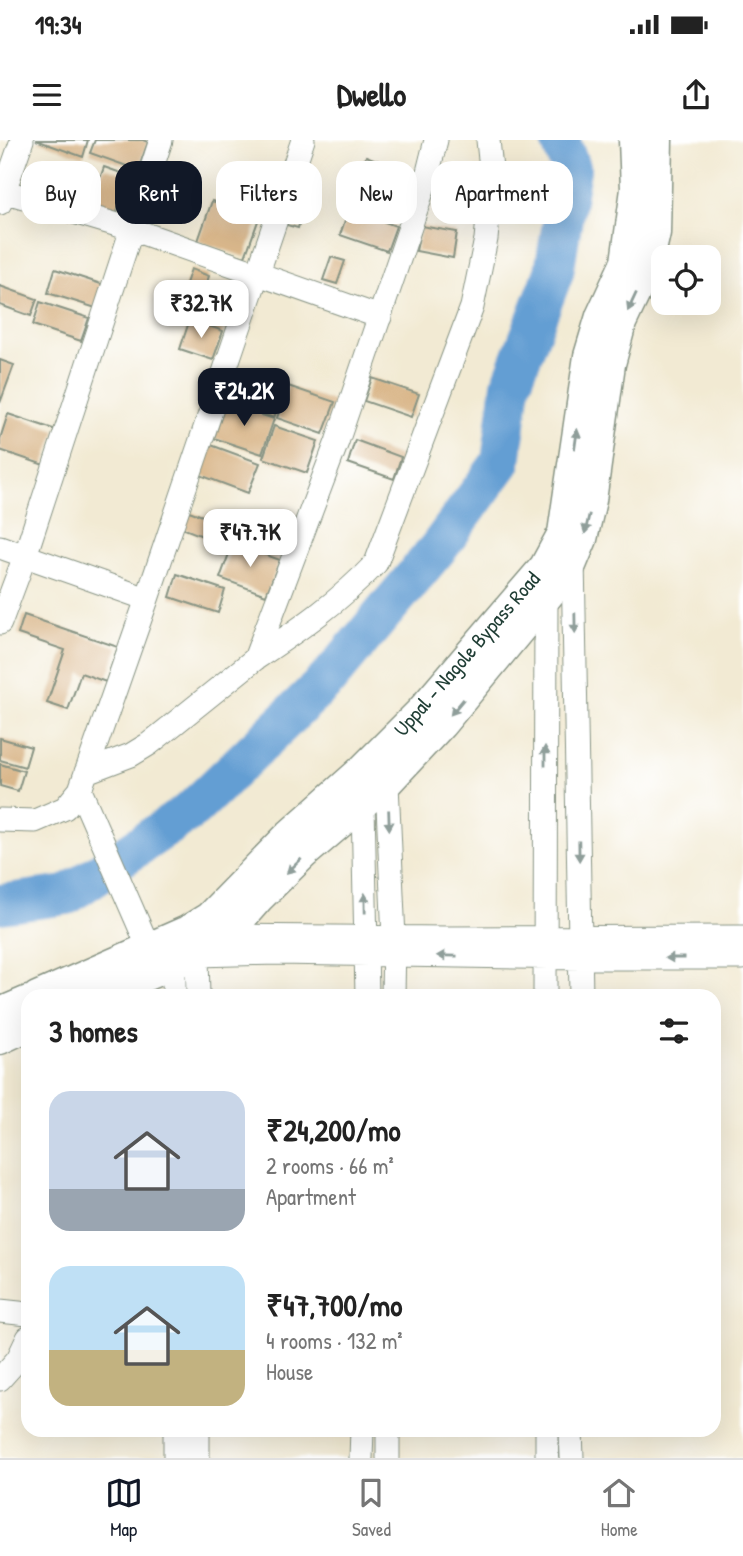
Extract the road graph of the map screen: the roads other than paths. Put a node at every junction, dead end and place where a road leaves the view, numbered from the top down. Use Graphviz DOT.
graph roads {
  1 [pos="22,140"];
  2 [pos="162,140"];
  3 [pos="303,140"];
  4 [pos="436,140"];
  5 [pos="488,140"];
  6 [pos="633,140"];
  7 [pos="658,140"];
  8 [pos="1,195"];
  9 [pos="131,229"];
  10 [pos="259,274"];
  11 [pos="380,317"];
  12 [pos="562,533"];
  13 [pos="0,547"];
  14 [pos="25,556"];
  15 [pos="574,561"];
  16 [pos="544,566"];
  17 [pos="546,598"];
  18 [pos="147,600"];
  19 [pos="0,623"];
  20 [pos="255,659"];
  21 [pos="379,753"];
  22 [pos="355,776"];
  23 [pos="83,781"];
  24 [pos="387,784"];
  25 [pos="363,805"];
  26 [pos="0,820"];
  27 [pos="225,936"];
  28 [pos="743,937"];
  29 [pos="177,944"];
  30 [pos="367,946"];
  31 [pos="393,947"];
  32 [pos="545,948"];
  33 [pos="581,948"];
  34 [pos="743,958"];
  35 [pos="147,985"];
  36 [pos="56,989"];
  37 [pos="130,989"];
  38 [pos="174,989"];
  39 [pos="195,989"];
  40 [pos="366,989"];
  41 [pos="393,989"];
  42 [pos="545,989"];
  43 [pos="581,989"];
  44 [pos="21,1003"];
  45 [pos="0,1012"];
  46 [pos="21,1030"];
  47 [pos="0,1040"];
  48 [pos="0,1311"];
  49 [pos="21,1313"];
  50 [pos="21,1353"];
  51 [pos="0,1378"];
  52 [pos="175,1437"];
  53 [pos="198,1437"];
  54 [pos="362,1437"];
  55 [pos="388,1437"];
  56 [pos="547,1437"];
  57 [pos="571,1437"];
  58 [pos="175,1458"];
  59 [pos="198,1458"];
  60 [pos="361,1458"];
  61 [pos="388,1458"];
  62 [pos="547,1458"];
  63 [pos="572,1458"];
  1 -- 8 [label="street"];
  2 -- 9 [label="street"];
  3 -- 10 [label="street"];
  4 -- 11 [label="street"];
  5 -- 20 [label="street"];
  12 -- 6 [label="street, Uppal - Nagole Bypass Road, one-way"];
  7 -- 15 [label="street, Uppal - Nagole Bypass Road, one-way"];
  8 -- 9 [label="street"];
  9 -- 10 [label="street"];
  9 -- 14 [label="street"];
  10 -- 11 [label="street"];
  10 -- 18 [label="street"];
  11 -- 20 [label="street"];
  12 -- 15 [label="street"];
  12 -- 16 [label="street, Uppal - Nagole Bypass Road"];
  13 -- 14 [label="street"];
  14 -- 18 [label="street"];
  14 -- 19 [label="street"];
  15 -- 17 [label="street, Uppal - Nagole Bypass Road"];
  15 -- 33 [label="street, one-way"];
  16 -- 17 [label="street"];
  16 -- 21 [label="street, Uppal - Nagole Bypass Road"];
  17 -- 24 [label="street, Uppal - Nagole Bypass Road, one-way"];
  32 -- 17 [label="street, one-way"];
  18 -- 23 [label="street"];
  20 -- 23 [label="street"];
  21 -- 22 [label="street, Uppal - Nagole Bypass Road"];
  21 -- 24 [label="street"];
  22 -- 25 [label="street"];
  22 -- 29 [label="street, Uppal - Nagole Bypass Road"];
  23 -- 26 [label="street"];
  23 -- 29 [label="street"];
  24 -- 25 [label="street, Uppal - Nagole Bypass Road"];
  24 -- 31 [label="street, one-way"];
  25 -- 27 [label="street, Uppal - Nagole Bypass Road, one-way"];
  30 -- 25 [label="street, one-way"];
  27 -- 29 [label="street, Uppal - Nagole Bypass Road"];
  27 -- 30 [label="street"];
  28 -- 33 [label="street"];
  29 -- 30 [label="street"];
  29 -- 35 [label="street, Uppal - Nagole Bypass Road"];
  29 -- 36 [label="street, Uppal - Nagole Bypass Road"];
  29 -- 38 [label="street"];
  29 -- 39 [label="street"];
  30 -- 31 [label="street"];
  30 -- 40 [label="street"];
  31 -- 32 [label="street"];
  31 -- 41 [label="street"];
  32 -- 33 [label="street"];
  32 -- 42 [label="street"];
  34 -- 33 [label="street, one-way"];
  33 -- 43 [label="street"];
  35 -- 37 [label="street, Uppal - Nagole Bypass Road"];
  44 -- 45 [label="street"];
  46 -- 47 [label="street"];
  48 -- 49 [label="street"];
  50 -- 51 [label="street"];
  52 -- 58 [label="street"];
  53 -- 59 [label="street"];
  54 -- 60 [label="street"];
  55 -- 61 [label="street"];
  56 -- 62 [label="street"];
  57 -- 63 [label="street"];
}
